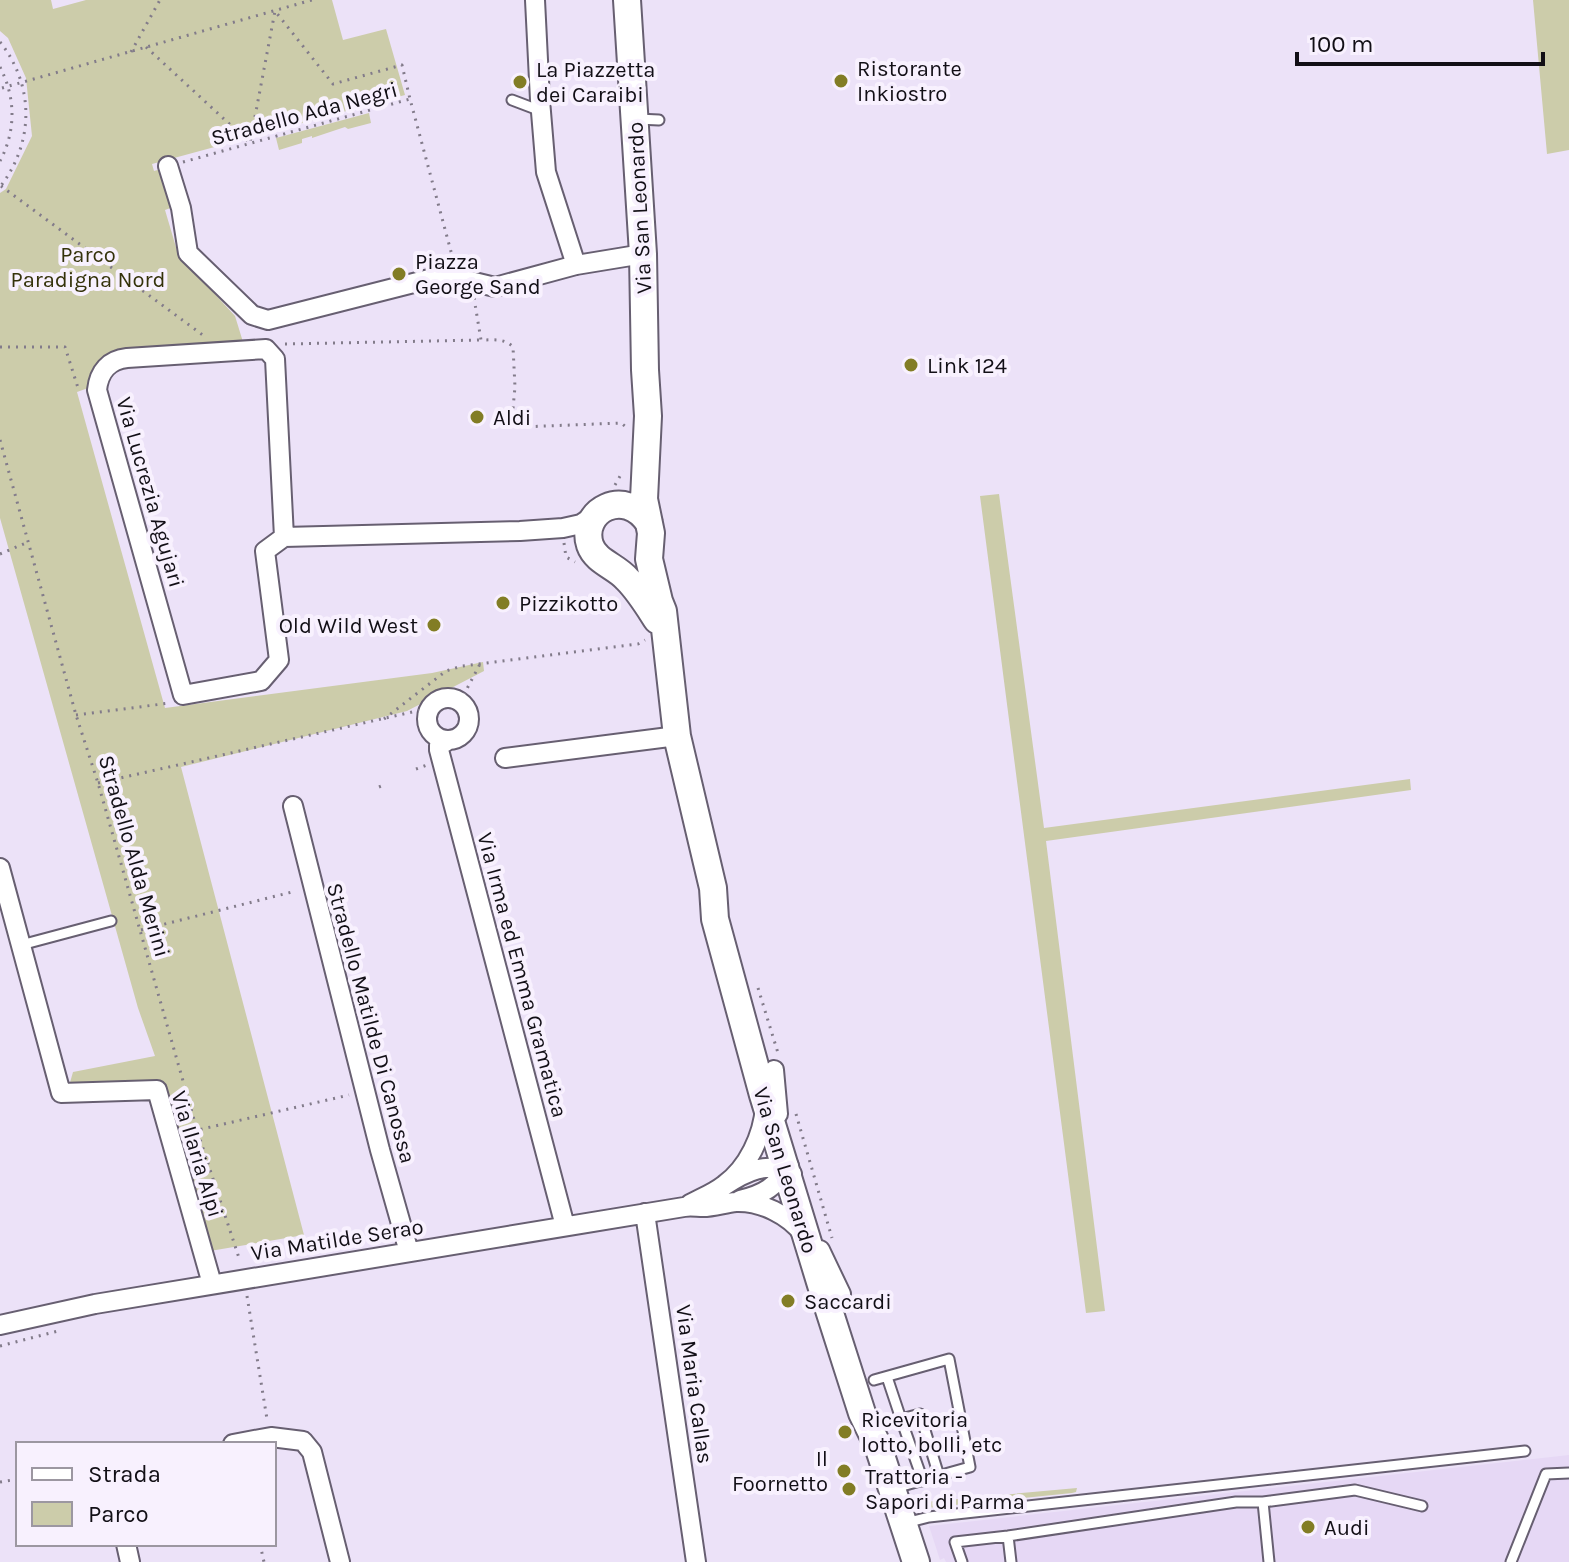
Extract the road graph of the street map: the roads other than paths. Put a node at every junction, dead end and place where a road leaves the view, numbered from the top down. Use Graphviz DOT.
graph roads {
  1 [pos="535,0"];
  2 [pos="627,0"];
  3 [pos="512,100"];
  4 [pos="543,103"];
  5 [pos="168,166"];
  6 [pos="643,254"];
  7 [pos="576,265"];
  8 [pos="648,416"];
  9 [pos="602,510"];
  10 [pos="520,531"];
  11 [pos="649,534"];
  12 [pos="284,537"];
  13 [pos="601,558"];
  14 [pos="664,629"];
  15 [pos="677,736"];
  16 [pos="447,741"];
  17 [pos="505,758"];
  18 [pos="293,806"];
  19 [pos="0,868"];
  20 [pos="712,883"];
  21 [pos="111,921"];
  22 [pos="21,945"];
  23 [pos="777,1065"];
  24 [pos="763,1095"];
  25 [pos="786,1171"];
  26 [pos="727,1194"];
  27 [pos="645,1213"];
  28 [pos="565,1226"];
  29 [pos="820,1242"];
  30 [pos="409,1252"];
  31 [pos="212,1284"];
  32 [pos="841,1294"];
  33 [pos="0,1325"];
  34 [pos="887,1377"];
  35 [pos="874,1380"];
  36 [pos="901,1419"];
  37 [pos="244,1442"];
  38 [pos="880,1451"];
  39 [pos="1525,1451"];
  40 [pos="1569,1473"];
  41 [pos="939,1476"];
  42 [pos="923,1481"];
  43 [pos="892,1489"];
  44 [pos="1263,1502"];
  45 [pos="1422,1506"];
  46 [pos="904,1523"];
  47 [pos="1008,1536"];
  48 [pos="340,1562"];
  49 [pos="696,1562"];
  50 [pos="916,1562"];
  51 [pos="962,1562"];
  52 [pos="1011,1562"];
  53 [pos="1269,1562"];
  54 [pos="1511,1562"];
  1 -- 4 [label="street"];
  2 -- 6 [label="main road, Via San Leonardo"];
  3 -- 4 [label="lane"];
  4 -- 7 [label="street"];
  5 -- 7 [label="street"];
  6 -- 7 [label="street"];
  6 -- 8 [label="main road, Via San Leonardo"];
  8 -- 9 [label="main road, Via San Leonardo"];
  8 -- 11 [label="main road, Via San Leonardo"];
  9 -- 10 [label="street"];
  9 -- 11 [label="main road"];
  9 -- 13 [label="main road"];
  10 -- 12 [label="street"];
  10 -- 13 [label="street"];
  11 -- 13 [label="main road"];
  11 -- 14 [label="main road, Via San Leonardo"];
  12 -- 12 [label="street, Via Lucrezia Agujari"];
  13 -- 14 [label="main road"];
  14 -- 15 [label="main road, Via San Leonardo"];
  15 -- 17 [label="street"];
  15 -- 20 [label="main road, Via San Leonardo"];
  16 -- 16 [label="street"];
  16 -- 28 [label="street, Via Irma ed Emma Gramatica"];
  18 -- 30 [label="street, Stradello Matilde Di Canossa"];
  19 -- 22 [label="street, Via Ilaria Alpi"];
  20 -- 23 [label="main road, Via San Leonardo"];
  20 -- 24 [label="main road, Via San Leonardo"];
  21 -- 22 [label="lane"];
  22 -- 31 [label="street, Via Ilaria Alpi"];
  23 -- 25 [label="street"];
  23 -- 32 [label="main road, Via San Leonardo"];
  24 -- 25 [label="main road, Via San Leonardo"];
  24 -- 26 [label="street"];
  25 -- 26 [label="street, Via Matilde Serao"];
  25 -- 29 [label="main road, Via San Leonardo"];
  25 -- 32 [label="street"];
  26 -- 27 [label="street, Via Matilde Serao"];
  26 -- 29 [label="street, Via Matilde Serao"];
  27 -- 28 [label="street, Via Matilde Serao"];
  27 -- 49 [label="street, Via Maria Callas"];
  28 -- 30 [label="street, Via Matilde Serao"];
  29 -- 38 [label="main road, Via San Leonardo"];
  30 -- 31 [label="street, Via Matilde Serao"];
  31 -- 33 [label="street, Via Matilde Serao"];
  32 -- 38 [label="main road, Via San Leonardo"];
  34 -- 35 [label="lane"];
  34 -- 36 [label="lane"];
  34 -- 41 [label="lane"];
  36 -- 41 [label="lane"];
  36 -- 42 [label="lane"];
  37 -- 48 [label="street"];
  38 -- 43 [label="main road, Via San Leonardo"];
  39 -- 46 [label="lane"];
  40 -- 54 [label="lane"];
  41 -- 42 [label="lane"];
  42 -- 43 [label="lane"];
  43 -- 46 [label="main road, Via San Leonardo"];
  44 -- 45 [label="lane"];
  44 -- 47 [label="lane"];
  44 -- 53 [label="lane"];
  46 -- 50 [label="main road, Via San Leonardo"];
  47 -- 51 [label="lane"];
  47 -- 52 [label="lane"];
}
